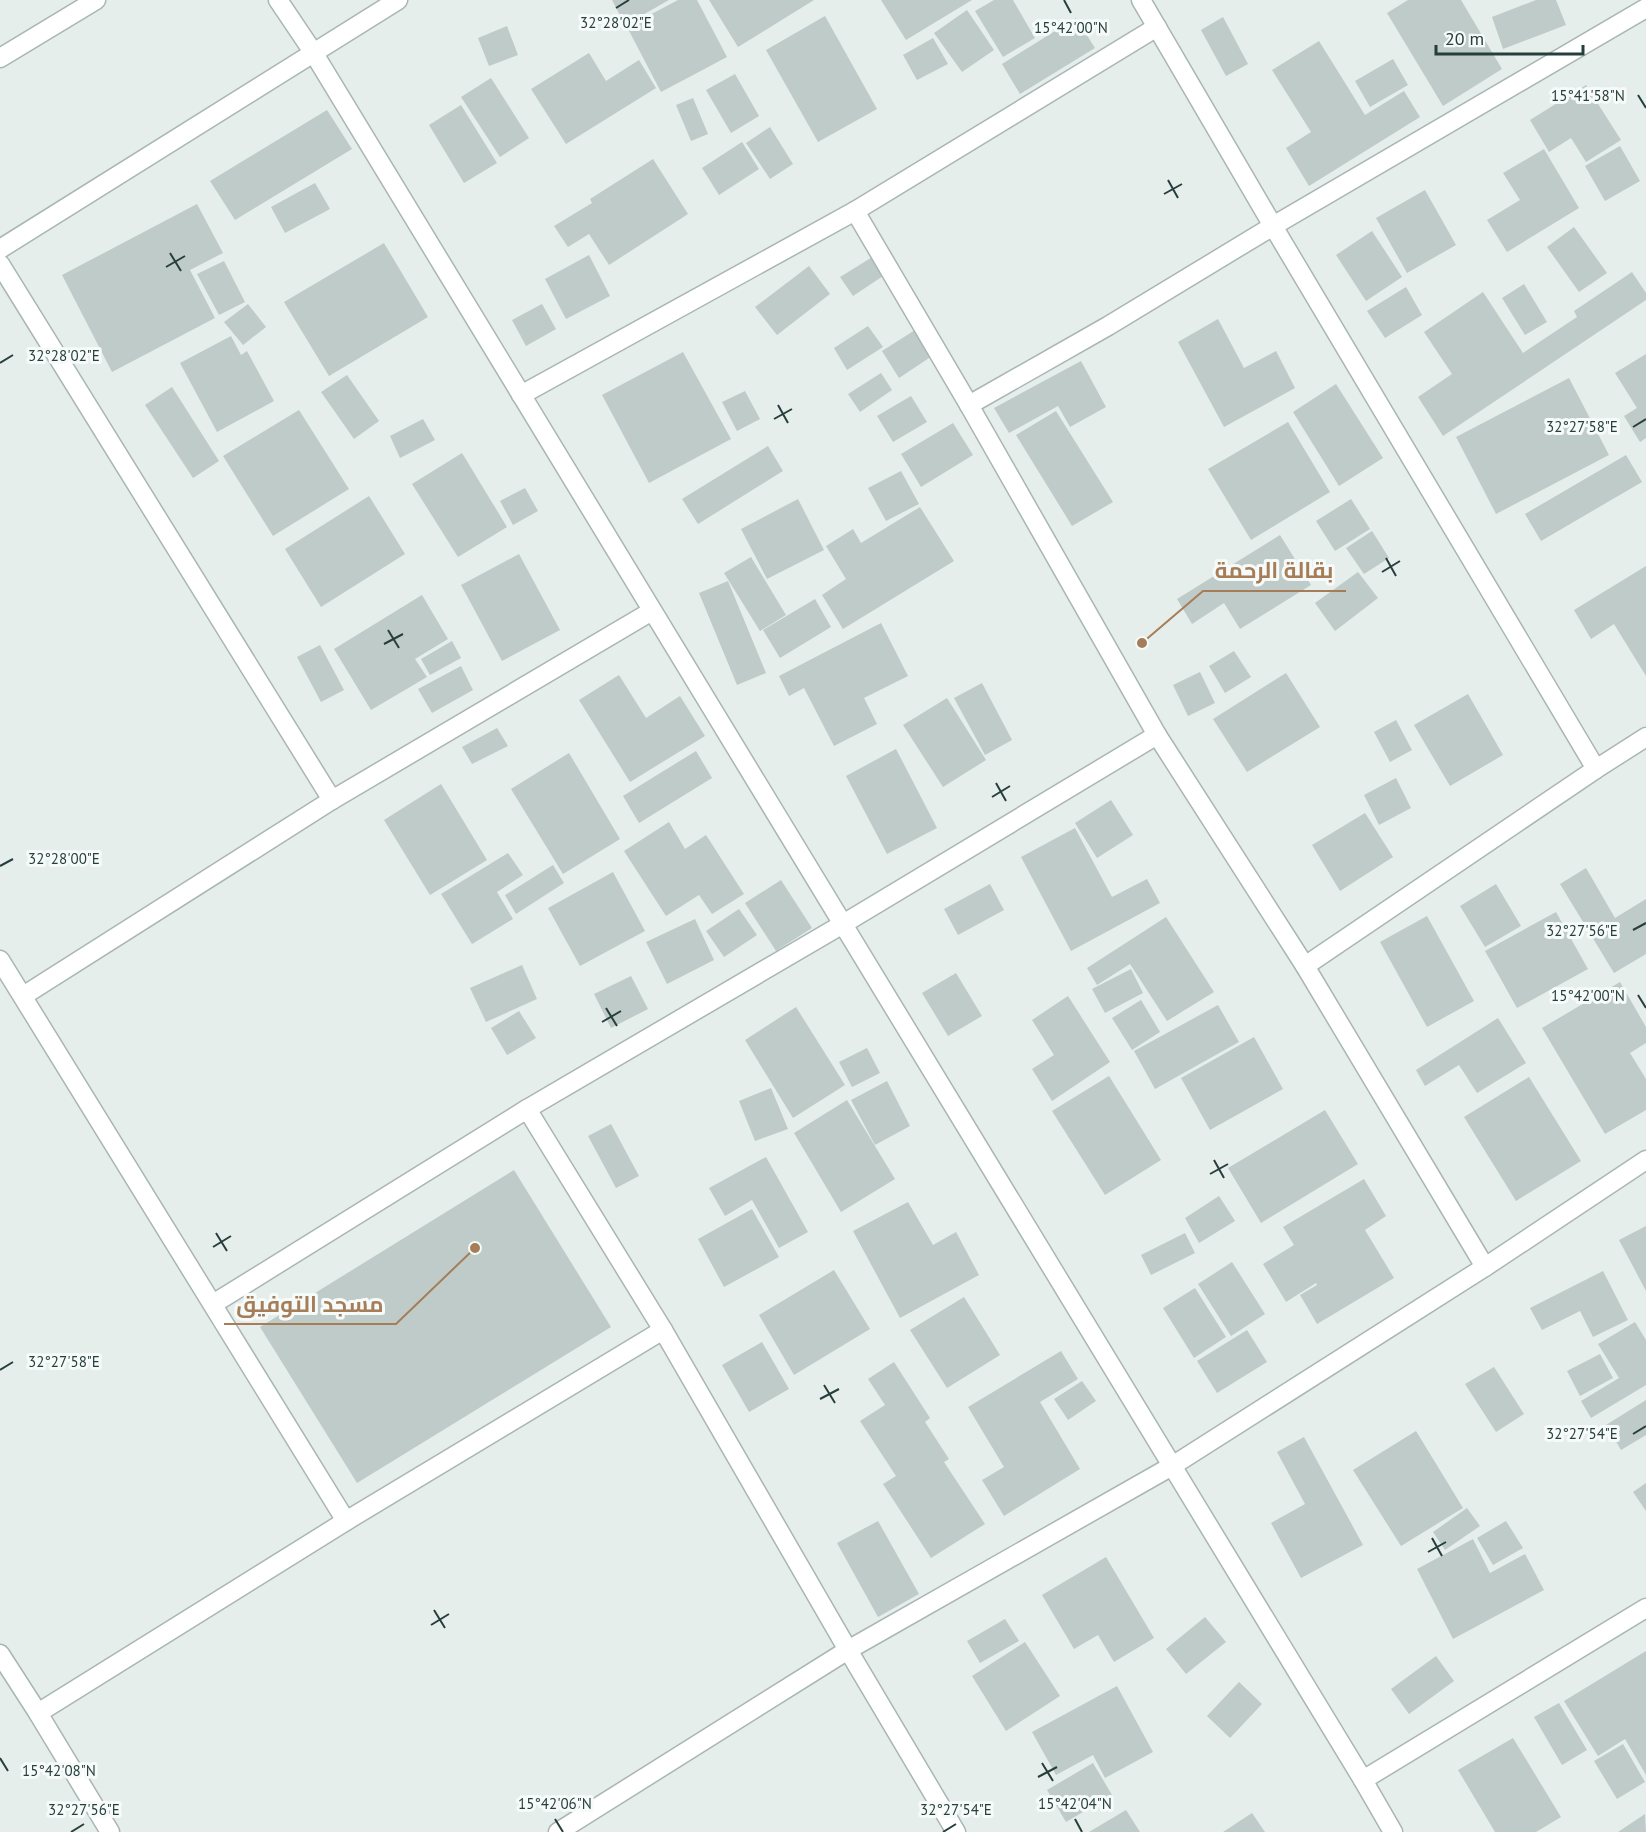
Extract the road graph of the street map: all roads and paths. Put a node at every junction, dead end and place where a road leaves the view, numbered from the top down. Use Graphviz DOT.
graph roads {
  1 [pos="96,0"];
  2 [pos="278,0"];
  3 [pos="398,0"];
  4 [pos="1141,0"];
  5 [pos="1646,8"];
  6 [pos="1157,27"];
  7 [pos="313,52"];
  8 [pos="0,58"];
  9 [pos="855,211"];
  10 [pos="1273,226"];
  11 [pos="0,249"];
  12 [pos="0,264"];
  13 [pos="521,395"];
  14 [pos="969,405"];
  15 [pos="652,611"];
  16 [pos="1157,735"];
  17 [pos="1646,737"];
  18 [pos="1596,769"];
  19 [pos="332,800"];
  20 [pos="843,924"];
  21 [pos="0,960"];
  22 [pos="1305,966"];
  23 [pos="22,996"];
  24 [pos="527,1109"];
  25 [pos="1646,1161"];
  26 [pos="1485,1267"];
  27 [pos="213,1304"];
  28 [pos="663,1330"];
  29 [pos="1172,1466"];
  30 [pos="346,1521"];
  31 [pos="1646,1608"];
  32 [pos="848,1650"];
  33 [pos="0,1654"];
  34 [pos="38,1713"];
  35 [pos="1363,1780"];
  36 [pos="110,1832"];
  37 [pos="558,1832"];
  38 [pos="956,1832"];
  39 [pos="1393,1832"];
  1 -- 8 [label="street"];
  2 -- 7 [label="street"];
  3 -- 7 [label="street"];
  4 -- 6 [label="street"];
  5 -- 10 [label="street"];
  6 -- 9 [label="street"];
  6 -- 10 [label="street"];
  7 -- 11 [label="street"];
  7 -- 13 [label="street"];
  9 -- 13 [label="street"];
  9 -- 14 [label="street"];
  10 -- 14 [label="street"];
  10 -- 18 [label="street"];
  12 -- 19 [label="street"];
  13 -- 15 [label="street"];
  14 -- 16 [label="street"];
  15 -- 19 [label="street"];
  15 -- 20 [label="street"];
  16 -- 20 [label="street"];
  16 -- 22 [label="street"];
  17 -- 18 [label="street"];
  18 -- 22 [label="street"];
  19 -- 23 [label="street"];
  20 -- 24 [label="street"];
  20 -- 29 [label="street"];
  21 -- 23 [label="street"];
  22 -- 26 [label="street"];
  23 -- 27 [label="street"];
  24 -- 27 [label="street"];
  24 -- 28 [label="street"];
  25 -- 26 [label="street"];
  26 -- 29 [label="street"];
  27 -- 30 [label="street"];
  28 -- 30 [label="street"];
  28 -- 32 [label="street"];
  29 -- 32 [label="street"];
  29 -- 35 [label="street"];
  30 -- 34 [label="street"];
  31 -- 35 [label="street"];
  32 -- 37 [label="street"];
  32 -- 38 [label="street"];
  33 -- 34 [label="street"];
  34 -- 36 [label="street"];
  35 -- 39 [label="street"];
}
